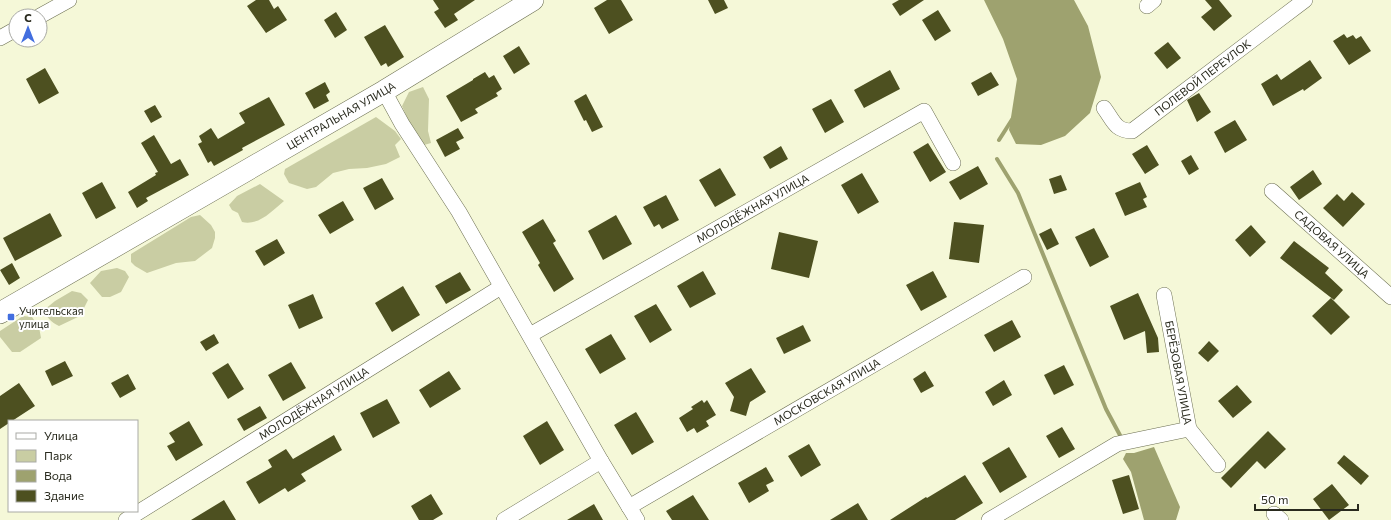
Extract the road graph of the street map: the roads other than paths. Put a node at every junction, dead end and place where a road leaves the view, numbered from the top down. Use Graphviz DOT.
graph roads {
  1 [pos="69,0"];
  2 [pos="533,0"];
  3 [pos="1305,0"];
  4 [pos="48,12"];
  5 [pos="384,91"];
  6 [pos="1104,108"];
  7 [pos="953,163"];
  8 [pos="1272,191"];
  9 [pos="1024,277"];
  10 [pos="501,287"];
  11 [pos="1164,294"];
  12 [pos="1391,297"];
  13 [pos="0,313"];
  14 [pos="530,335"];
  15 [pos="1189,429"];
  16 [pos="601,461"];
  17 [pos="1218,464"];
  18 [pos="629,507"];
  19 [pos="126,520"];
  20 [pos="504,520"];
  21 [pos="637,520"];
  22 [pos="989,520"];
  1 -- 4 [label="street"];
  2 -- 5 [label="street, ЦЕНТРАЛЬНАЯ УЛИЦА"];
  3 -- 6 [label="street, ПОЛЕВОЙ ПЕРЕУЛОК"];
  5 -- 10 [label="street"];
  5 -- 13 [label="street, ЦЕНТРАЛЬНАЯ УЛИЦА"];
  7 -- 14 [label="street, МОЛОДЁЖНАЯ УЛИЦА"];
  8 -- 12 [label="street, САДОВАЯ УЛИЦА"];
  9 -- 18 [label="street, МОСКОВСКАЯ УЛИЦА"];
  10 -- 14 [label="street"];
  10 -- 19 [label="street, МОЛОДЁЖНАЯ УЛИЦА"];
  11 -- 15 [label="street, БЕРЁЗОВАЯ УЛИЦА"];
  14 -- 16 [label="street"];
  15 -- 17 [label="street, БЕРЁЗОВАЯ УЛИЦА"];
  15 -- 22 [label="street"];
  16 -- 18 [label="street"];
  16 -- 20 [label="street"];
  18 -- 21 [label="street"];
}
